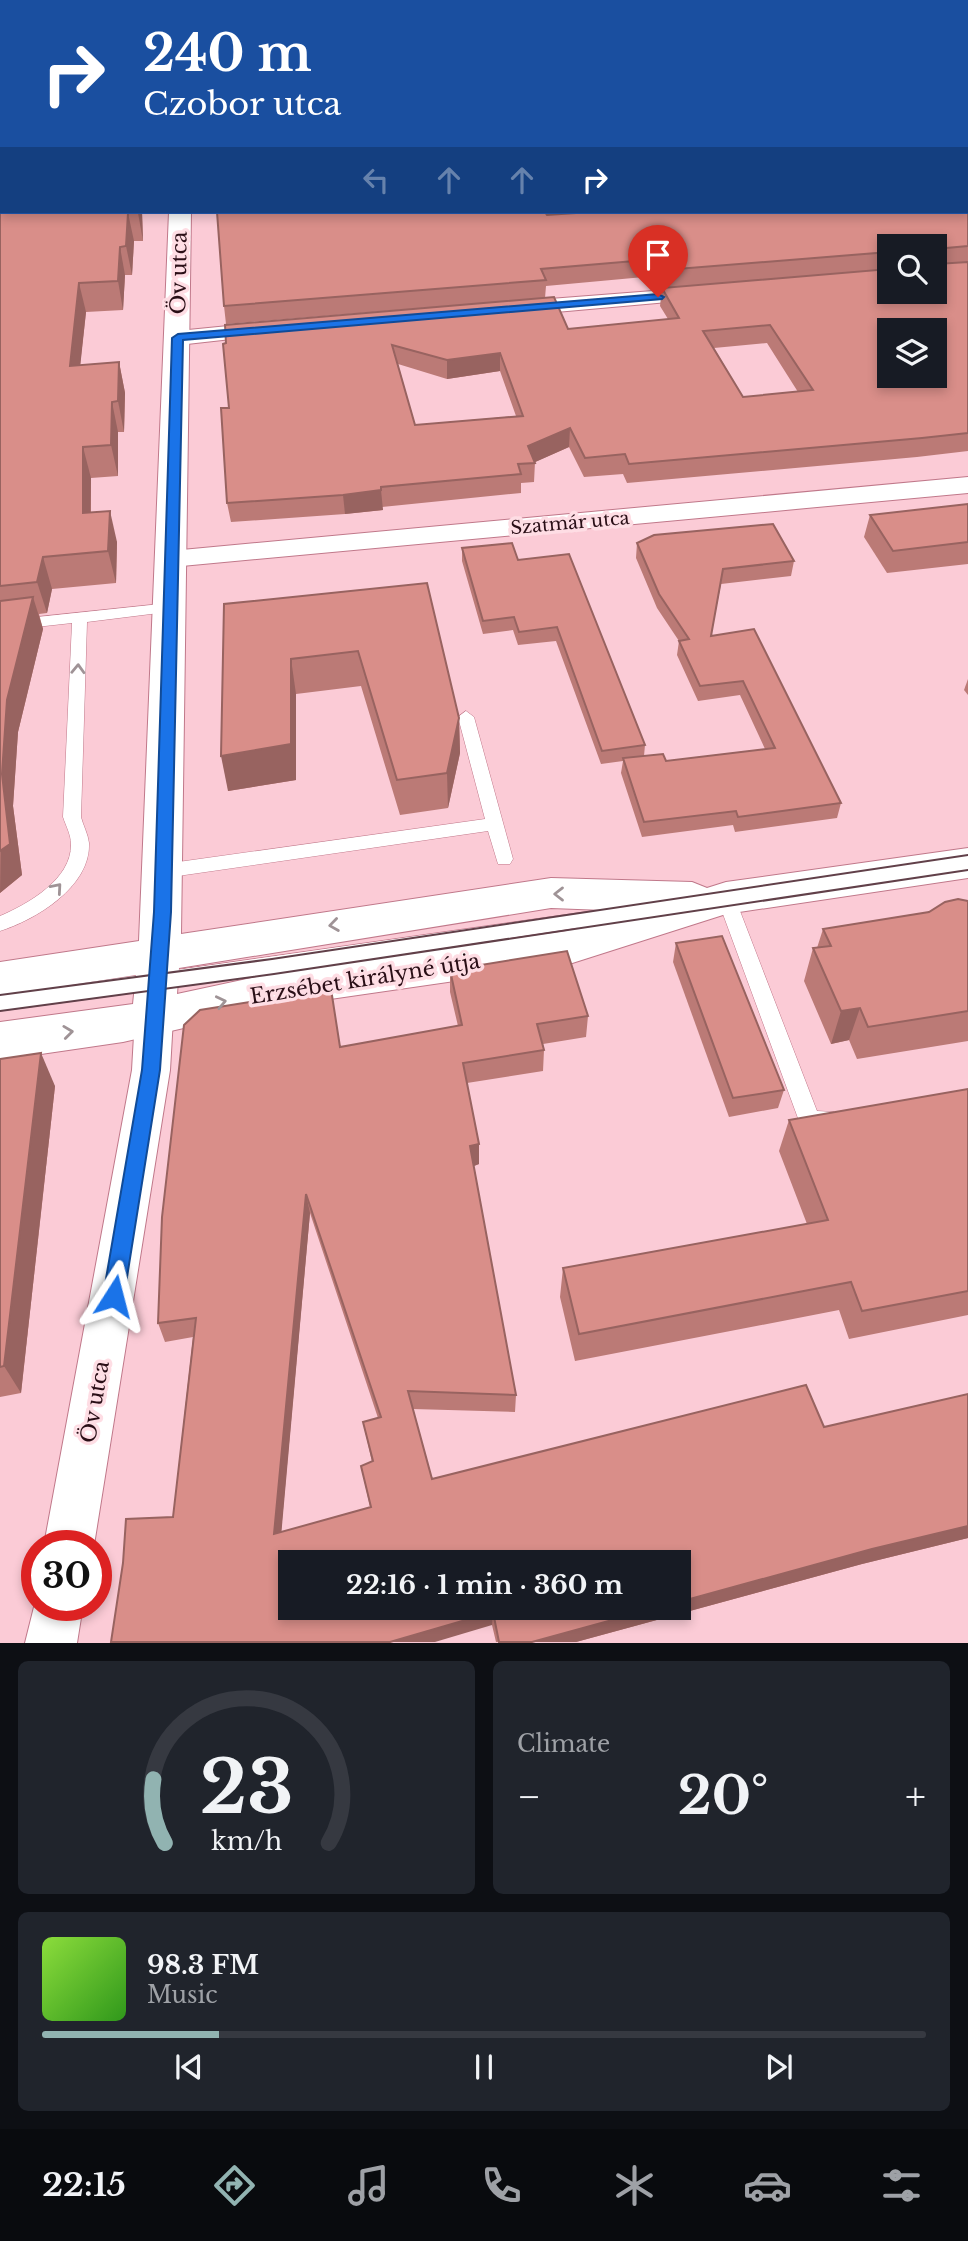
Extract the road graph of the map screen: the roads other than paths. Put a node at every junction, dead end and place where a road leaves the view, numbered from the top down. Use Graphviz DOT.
graph roads {
  1 [pos="180,214"];
  2 [pos="731,291"];
  3 [pos="495,310"];
  4 [pos="291,328"];
  5 [pos="178,338"];
  6 [pos="968,485"];
  7 [pos="172,559"];
  8 [pos="170,608"];
  9 [pos="80,618"];
  10 [pos="0,626"];
  11 [pos="466,717"];
  12 [pos="495,824"];
  13 [pos="503,859"];
  14 [pos="968,863"];
  15 [pos="164,871"];
  16 [pos="726,898"];
  17 [pos="0,924"];
  18 [pos="0,979"];
  19 [pos="157,985"];
  20 [pos="0,1003"];
  21 [pos="0,1041"];
  22 [pos="850,1115"];
  23 [pos="72,1530"];
  24 [pos="55,1621"];
  25 [pos="51,1643"];
  1 -- 5 [label="street, Öv utca"];
  2 -- 3 [label="street"];
  4 -- 5 [label="street"];
  5 -- 7 [label="street, Öv utca"];
  6 -- 7 [label="street, Szatmár utca"];
  7 -- 8 [label="street, Öv utca"];
  8 -- 9 [label="lane"];
  8 -- 15 [label="street, Öv utca"];
  9 -- 10 [label="lane"];
  17 -- 9 [label="lane, one-way"];
  11 -- 12 [label="lane"];
  12 -- 13 [label="lane"];
  12 -- 15 [label="lane"];
  14 -- 16 [label="street, Erzsébet királyné útja"];
  15 -- 19 [label="street, Öv utca"];
  16 -- 19 [label="street, Erzsébet királyné útja, one-way"];
  16 -- 19 [label="street, Erzsébet királyné útja"];
  16 -- 22 [label="lane"];
  18 -- 19 [label="street, Erzsébet királyné útja"];
  19 -- 20 [label="lane, Erzsébet királyné útja"];
  21 -- 19 [label="street, Erzsébet királyné útja, one-way"];
  19 -- 23 [label="street, Öv utca"];
  24 -- 25 [label="street"];
}
